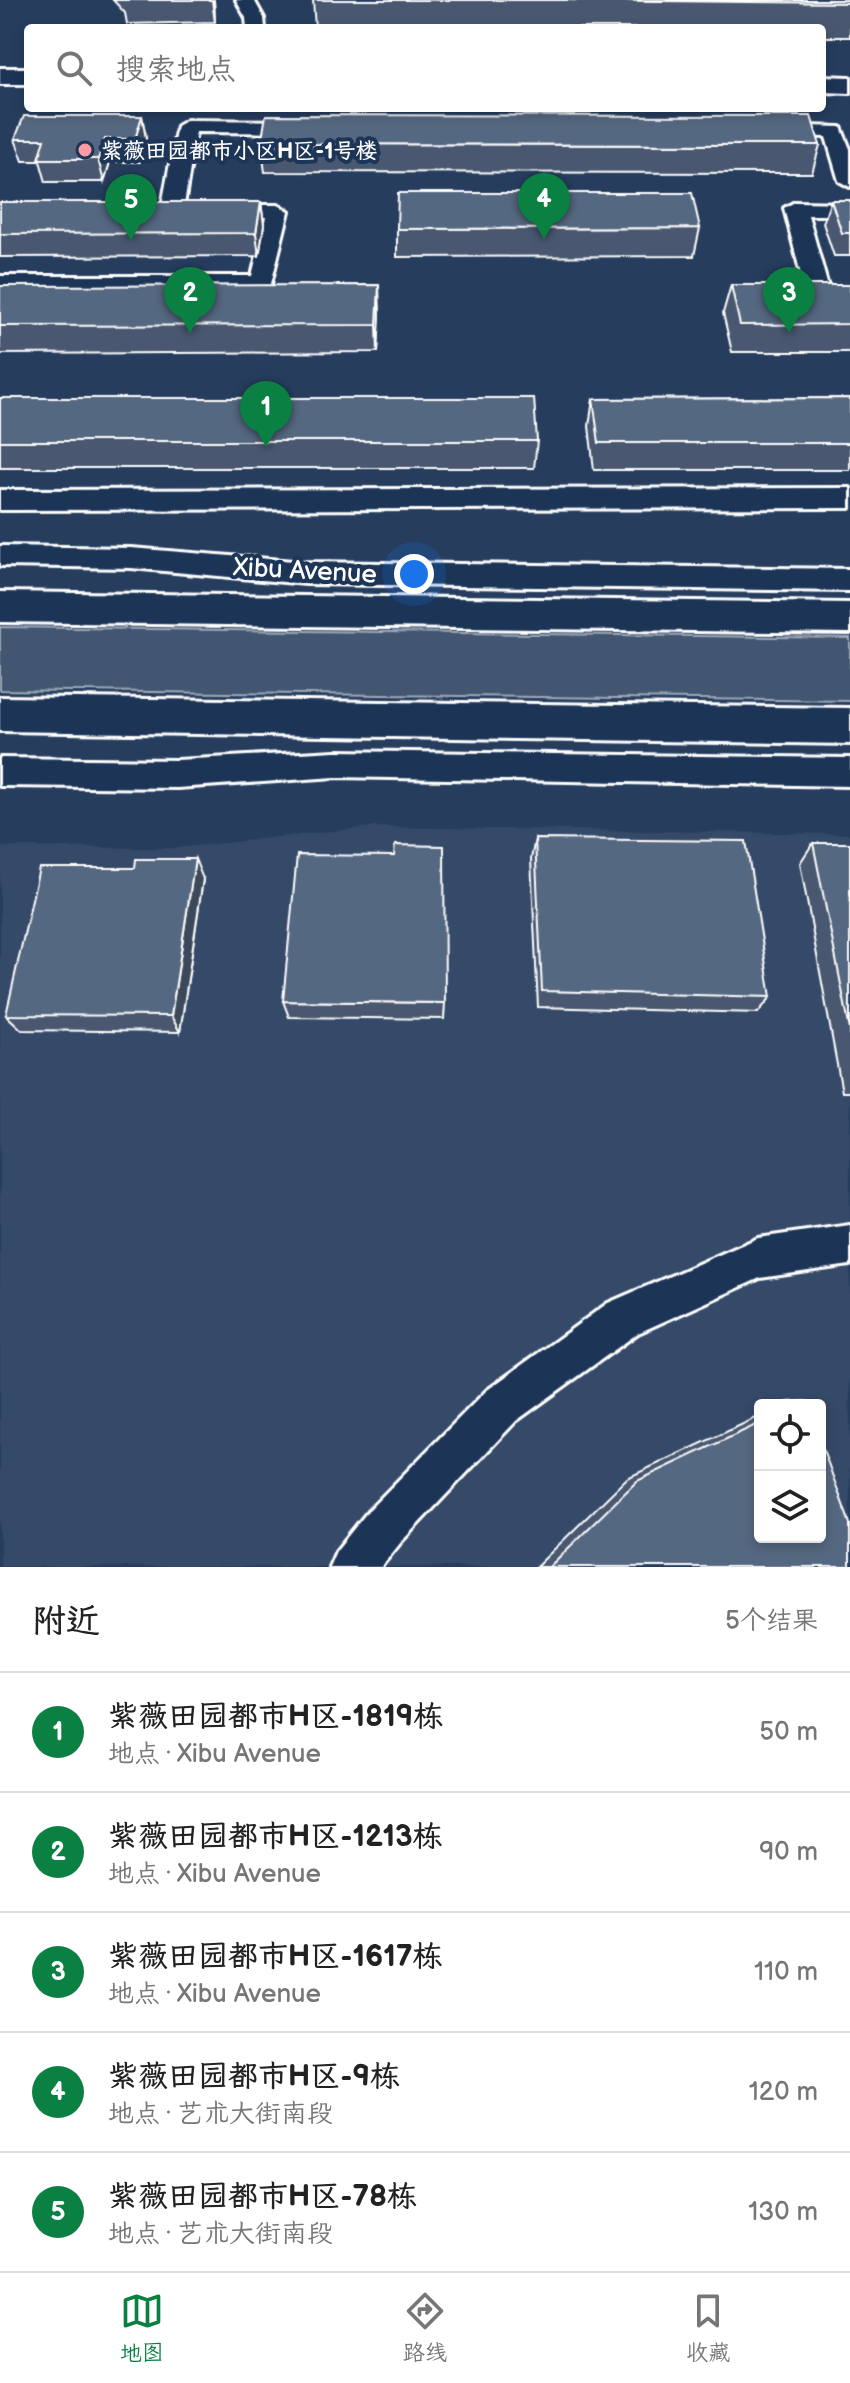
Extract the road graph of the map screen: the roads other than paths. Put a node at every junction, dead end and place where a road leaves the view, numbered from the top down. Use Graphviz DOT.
graph roads {
  1 [pos="245,0"];
  2 [pos="256,24"];
  3 [pos="0,76"];
  4 [pos="24,76"];
  5 [pos="826,84"];
  6 [pos="850,85"];
  7 [pos="329,127"];
  8 [pos="755,131"];
  9 [pos="850,181"];
  10 [pos="850,209"];
  11 [pos="0,283"];
  12 [pos="850,294"];
  13 [pos="850,498"];
  14 [pos="0,500"];
  15 [pos="0,556"];
  16 [pos="850,580"];
  17 [pos="0,607"];
  18 [pos="850,618"];
  19 [pos="0,714"];
  20 [pos="850,726"];
  21 [pos="0,772"];
  22 [pos="850,772"];
  23 [pos="850,1245"];
  24 [pos="352,1567"];
  1 -- 2 [label="street"];
  3 -- 4 [label="main road"];
  5 -- 6 [label="main road"];
  7 -- 11 [label="street"];
  8 -- 9 [label="street"];
  10 -- 12 [label="street"];
  13 -- 14 [label="street"];
  15 -- 16 [label="street, Xibu Avenue"];
  17 -- 18 [label="main road, Xibu Avenue"];
  19 -- 20 [label="main road"];
  21 -- 22 [label="street"];
  23 -- 24 [label="street"];
}
